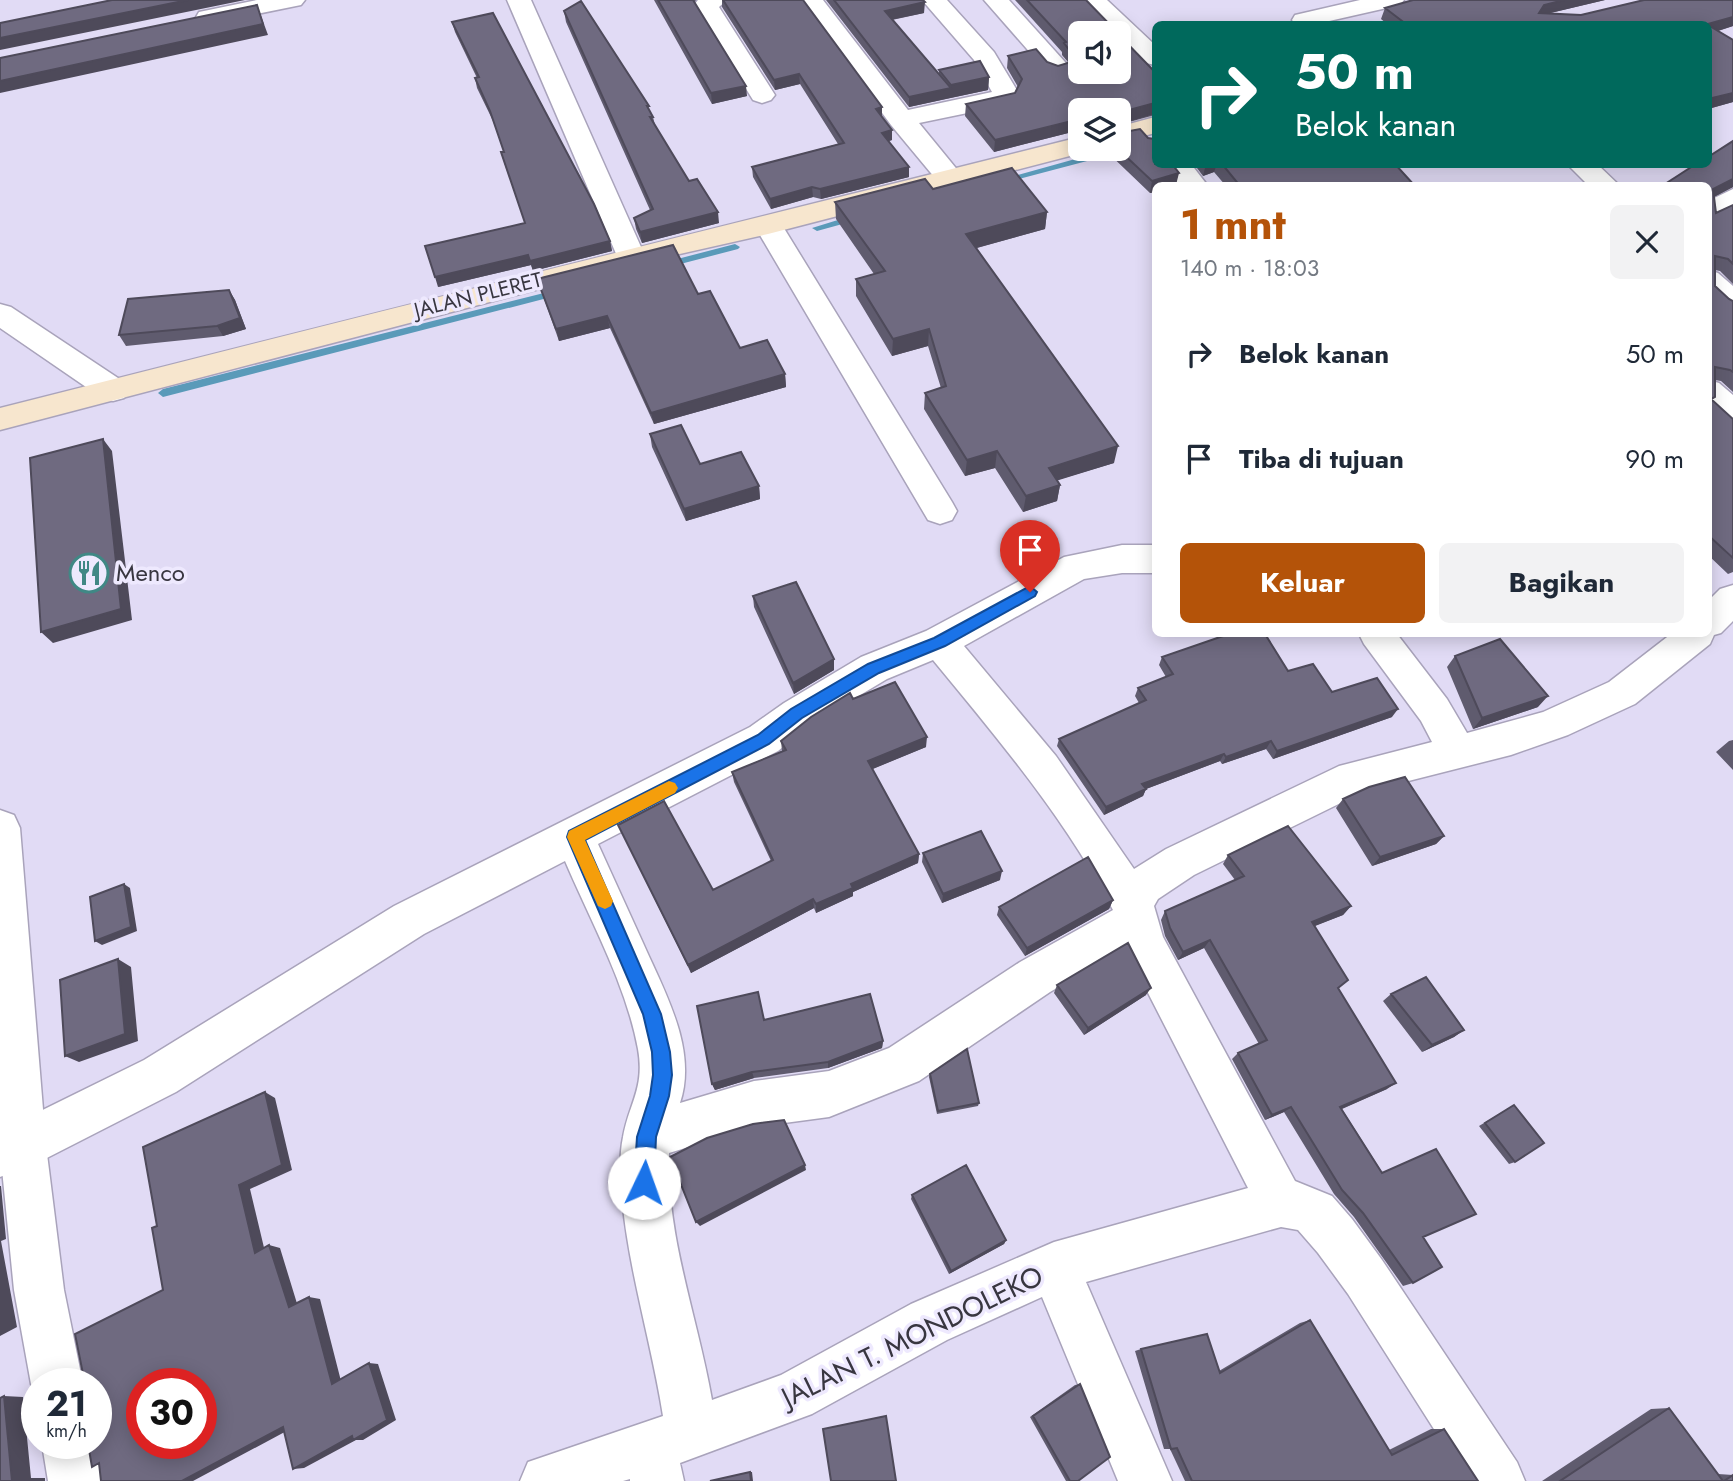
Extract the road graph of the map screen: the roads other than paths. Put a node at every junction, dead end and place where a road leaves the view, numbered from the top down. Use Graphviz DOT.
graph roads {
  1 [pos="293,0"];
  2 [pos="715,0"];
  3 [pos="811,0"];
  4 [pos="934,0"];
  5 [pos="996,0"];
  6 [pos="1093,0"];
  7 [pos="1392,0"];
  8 [pos="527,2"];
  9 [pos="1301,17"];
  10 [pos="187,22"];
  11 [pos="1152,55"];
  12 [pos="1056,67"];
  13 [pos="762,95"];
  14 [pos="900,119"];
  15 [pos="1068,148"];
  16 [pos="1179,168"];
  17 [pos="1585,168"];
  18 [pos="950,178"];
  19 [pos="1192,182"];
  20 [pos="1602,182"];
  21 [pos="1733,198"];
  22 [pos="1712,211"];
  23 [pos="768,225"];
  24 [pos="631,256"];
  25 [pos="1712,284"];
  26 [pos="1733,302"];
  27 [pos="0,314"];
  28 [pos="113,390"];
  29 [pos="1712,394"];
  30 [pos="1733,412"];
  31 [pos="0,419"];
  32 [pos="940,510"];
  33 [pos="1152,559"];
  34 [pos="1733,599"];
  35 [pos="1712,619"];
  36 [pos="1379,637"];
  37 [pos="1693,637"];
  38 [pos="939,642"];
  39 [pos="1457,751"];
  40 [pos="0,828"];
  41 [pos="575,837"];
  42 [pos="1134,911"];
  43 [pos="646,1137"];
  44 [pos="11,1150"];
  45 [pos="1281,1203"];
  46 [pos="1054,1266"];
  47 [pos="54,1368"];
  48 [pos="666,1453"];
  49 [pos="71,1459"];
  50 [pos="75,1481"];
  51 [pos="547,1481"];
  52 [pos="1145,1481"];
  53 [pos="1497,1481"];
  1 -- 10 [label="street"];
  2 -- 13 [label="street"];
  3 -- 14 [label="street"];
  4 -- 14 [label="street"];
  5 -- 12 [label="street"];
  6 -- 11 [label="street"];
  7 -- 9 [label="street"];
  8 -- 24 [label="street"];
  14 -- 18 [label="street"];
  15 -- 18 [label="main road, JALAN PLERET"];
  16 -- 19 [label="street"];
  17 -- 20 [label="street"];
  18 -- 23 [label="main road, JALAN PLERET"];
  21 -- 22 [label="street"];
  23 -- 24 [label="main road, JALAN PLERET"];
  23 -- 32 [label="street"];
  24 -- 28 [label="main road, JALAN PLERET"];
  25 -- 26 [label="street"];
  27 -- 28 [label="street"];
  28 -- 31 [label="main road, JALAN PLERET"];
  29 -- 30 [label="street"];
  33 -- 38 [label="street"];
  34 -- 35 [label="street"];
  36 -- 39 [label="street"];
  37 -- 39 [label="street"];
  38 -- 41 [label="street"];
  38 -- 42 [label="street"];
  39 -- 42 [label="street"];
  40 -- 44 [label="street"];
  41 -- 43 [label="street"];
  41 -- 44 [label="street"];
  42 -- 43 [label="street"];
  42 -- 45 [label="street"];
  43 -- 48 [label="street"];
  44 -- 47 [label="street"];
  45 -- 46 [label="street, JALAN T. MONDOLEKO"];
  45 -- 53 [label="street"];
  46 -- 48 [label="street, JALAN T. MONDOLEKO"];
  46 -- 52 [label="street"];
  48 -- 51 [label="street, JALAN T. MONDOLEKO"];
  49 -- 50 [label="street"];
}
